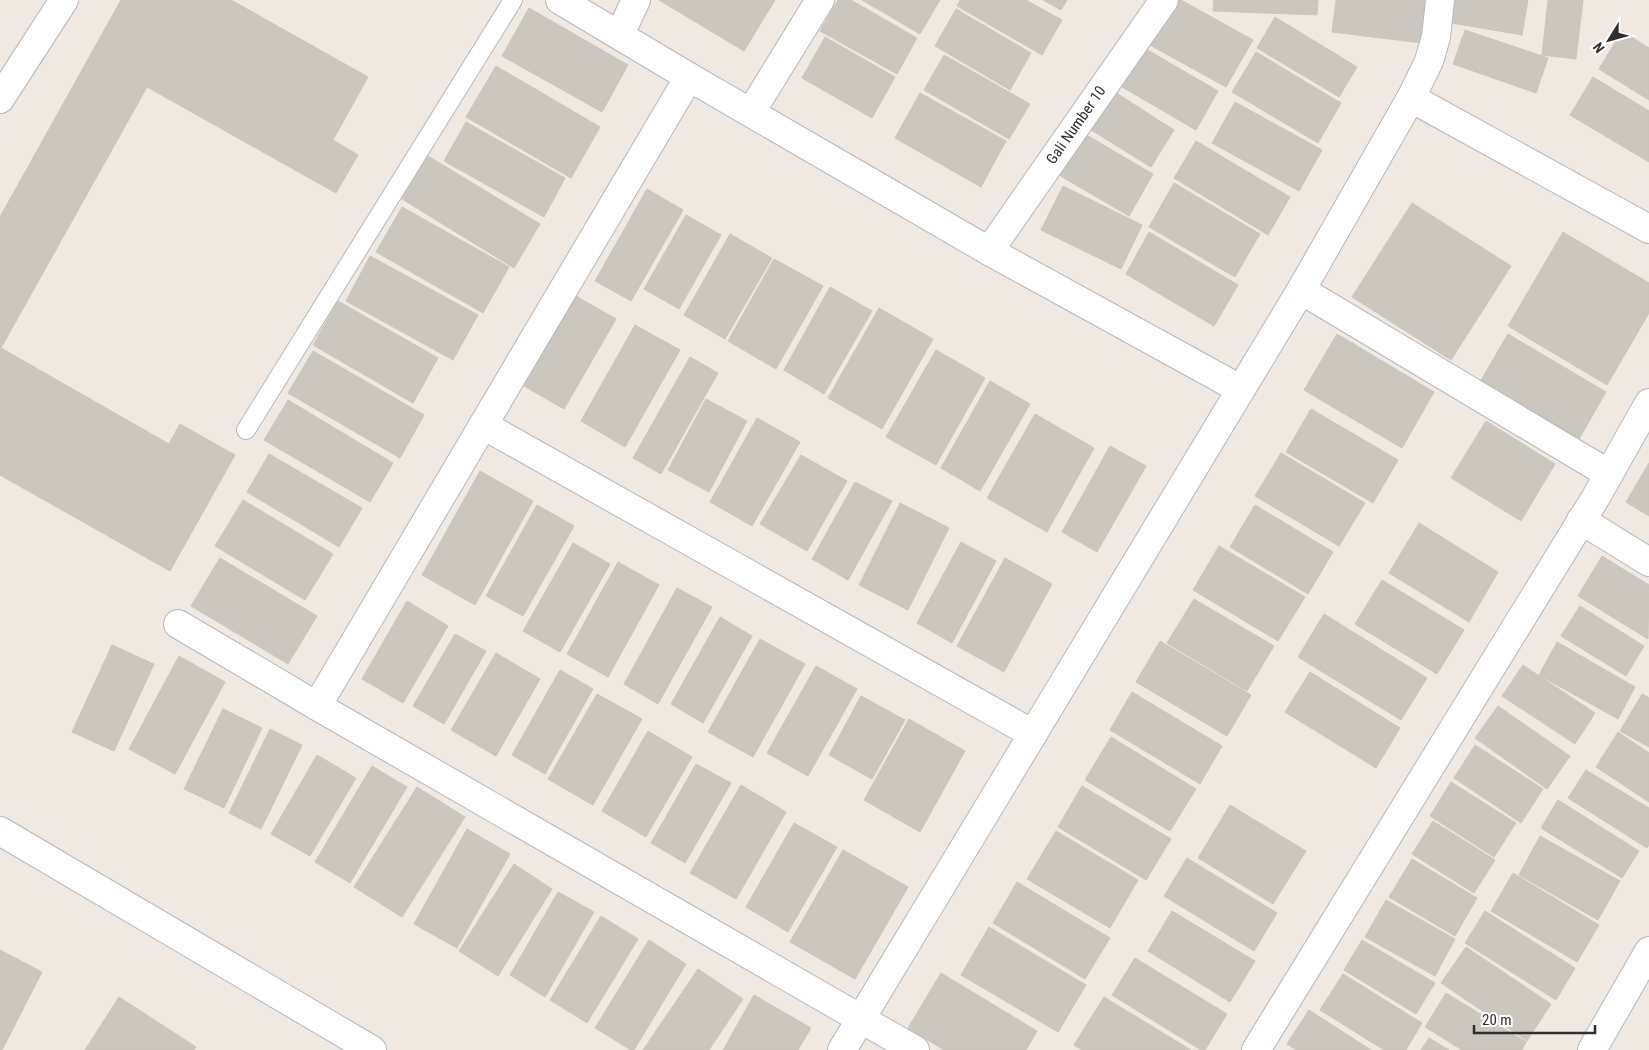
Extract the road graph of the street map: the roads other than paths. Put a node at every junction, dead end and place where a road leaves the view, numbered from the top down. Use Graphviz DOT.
graph roads {
  1 [pos="64,0"];
  2 [pos="513,0"];
  3 [pos="560,0"];
  4 [pos="636,0"];
  5 [pos="820,0"];
  6 [pos="1164,0"];
  7 [pos="1440,0"];
  8 [pos="620,34"];
  9 [pos="689,77"];
  10 [pos="1411,98"];
  11 [pos="0,99"];
  12 [pos="751,112"];
  13 [pos="1649,229"];
  14 [pos="989,251"];
  15 [pos="1301,290"];
  16 [pos="1240,389"];
  17 [pos="1649,403"];
  18 [pos="483,425"];
  19 [pos="246,430"];
  20 [pos="1609,474"];
  21 [pos="1581,520"];
  22 [pos="1649,562"];
  23 [pos="178,624"];
  24 [pos="317,706"];
  25 [pos="1033,734"];
  26 [pos="0,831"];
  27 [pos="1649,951"];
  28 [pos="861,1018"];
  29 [pos="372,1050"];
  30 [pos="842,1050"];
  31 [pos="915,1050"];
  32 [pos="1256,1050"];
  33 [pos="1592,1050"];
  1 -- 11 [label="street"];
  2 -- 19 [label="lane"];
  3 -- 8 [label="street"];
  4 -- 8 [label="street"];
  5 -- 12 [label="street"];
  6 -- 14 [label="street, Gali Number 10"];
  7 -- 10 [label="street"];
  8 -- 9 [label="street"];
  9 -- 12 [label="street"];
  9 -- 18 [label="street"];
  10 -- 13 [label="street"];
  10 -- 15 [label="street"];
  12 -- 14 [label="street"];
  14 -- 16 [label="street"];
  15 -- 16 [label="street"];
  15 -- 20 [label="street"];
  16 -- 25 [label="street"];
  17 -- 20 [label="street"];
  18 -- 24 [label="street"];
  18 -- 25 [label="street"];
  20 -- 21 [label="street"];
  21 -- 22 [label="street"];
  21 -- 32 [label="street"];
  23 -- 24 [label="street"];
  24 -- 28 [label="street"];
  25 -- 28 [label="street"];
  26 -- 29 [label="street"];
  27 -- 33 [label="street"];
  28 -- 30 [label="street"];
  28 -- 31 [label="street"];
}
